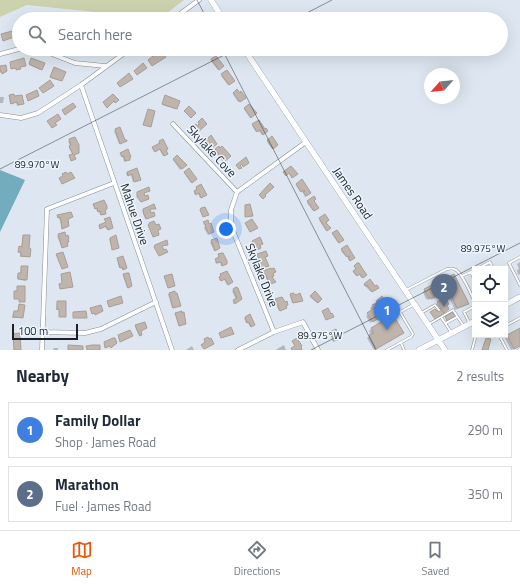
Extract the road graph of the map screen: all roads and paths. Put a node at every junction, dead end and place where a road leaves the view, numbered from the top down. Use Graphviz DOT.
graph roads {
  1 [pos="199,0"];
  2 [pos="211,0"];
  3 [pos="182,12"];
  4 [pos="219,12"];
  5 [pos="12,51"];
  6 [pos="0,54"];
  7 [pos="57,56"];
  8 [pos="120,56"];
  9 [pos="249,56"];
  10 [pos="106,66"];
  11 [pos="81,85"];
  12 [pos="0,115"];
  13 [pos="173,124"];
  14 [pos="306,142"];
  15 [pos="114,183"];
  16 [pos="237,192"];
  17 [pos="520,257"];
  18 [pos="482,266"];
  19 [pos="492,266"];
  20 [pos="471,272"];
  21 [pos="462,276"];
  22 [pos="520,285"];
  23 [pos="405,290"];
  24 [pos="472,296"];
  25 [pos="520,297"];
  26 [pos="156,302"];
  27 [pos="508,303"];
  28 [pos="414,304"];
  29 [pos="430,308"];
  30 [pos="472,308"];
  31 [pos="438,310"];
  32 [pos="432,311"];
  33 [pos="420,314"];
  34 [pos="442,316"];
  35 [pos="458,317"];
  36 [pos="520,318"];
  37 [pos="472,322"];
  38 [pos="446,323"];
  39 [pos="508,324"];
  40 [pos="428,325"];
  41 [pos="463,327"];
  42 [pos="42,332"];
  43 [pos="274,332"];
  44 [pos="452,333"];
  45 [pos="475,338"];
  46 [pos="501,338"];
  47 [pos="438,340"];
  48 [pos="400,342"];
  49 [pos="422,349"];
  50 [pos="42,350"];
  51 [pos="172,350"];
  52 [pos="238,350"];
  53 [pos="318,350"];
  54 [pos="387,350"];
  55 [pos="404,350"];
  56 [pos="445,350"];
  57 [pos="472,350"];
  58 [pos="507,350"];
  1 -- 3 [label="street"];
  2 -- 4 [label="main road"];
  5 -- 6 [label="street"];
  7 -- 10 [label="street"];
  8 -- 10 [label="street"];
  9 -- 14 [label="main road, James Road"];
  10 -- 11 [label="street"];
  11 -- 12 [label="street"];
  11 -- 15 [label="street, Mahue Drive"];
  13 -- 16 [label="street, Skylake Cove"];
  14 -- 16 [label="street"];
  14 -- 23 [label="main road, James Road"];
  15 -- 26 [label="street, Mahue Drive"];
  15 -- 42 [label="street"];
  16 -- 43 [label="street, Skylake Drive"];
  17 -- 22 [label="lane"];
  18 -- 19 [label="lane"];
  20 -- 21 [label="lane"];
  21 -- 23 [label="lane"];
  21 -- 24 [label="lane"];
  23 -- 28 [label="main road, James Road"];
  25 -- 27 [label="main road"];
  26 -- 42 [label="street"];
  26 -- 51 [label="street, Mahue Drive"];
  28 -- 33 [label="main road, James Road"];
  28 -- 48 [label="lane"];
  29 -- 31 [label="lane"];
  29 -- 32 [label="lane"];
  29 -- 33 [label="lane"];
  30 -- 37 [label="lane"];
  33 -- 40 [label="main road, James Road"];
  34 -- 35 [label="lane"];
  34 -- 38 [label="lane"];
  34 -- 40 [label="lane"];
  35 -- 38 [label="lane"];
  35 -- 41 [label="lane"];
  36 -- 39 [label="lane"];
  37 -- 41 [label="main road"];
  38 -- 44 [label="lane"];
  40 -- 47 [label="main road, James Road"];
  41 -- 44 [label="main road"];
  42 -- 50 [label="street"];
  43 -- 52 [label="street"];
  43 -- 53 [label="street"];
  44 -- 47 [label="main road"];
  45 -- 57 [label="lane"];
  46 -- 58 [label="lane"];
  47 -- 49 [label="main road"];
  47 -- 56 [label="main road, James Road"];
  48 -- 54 [label="lane"];
  48 -- 55 [label="lane"];
}
